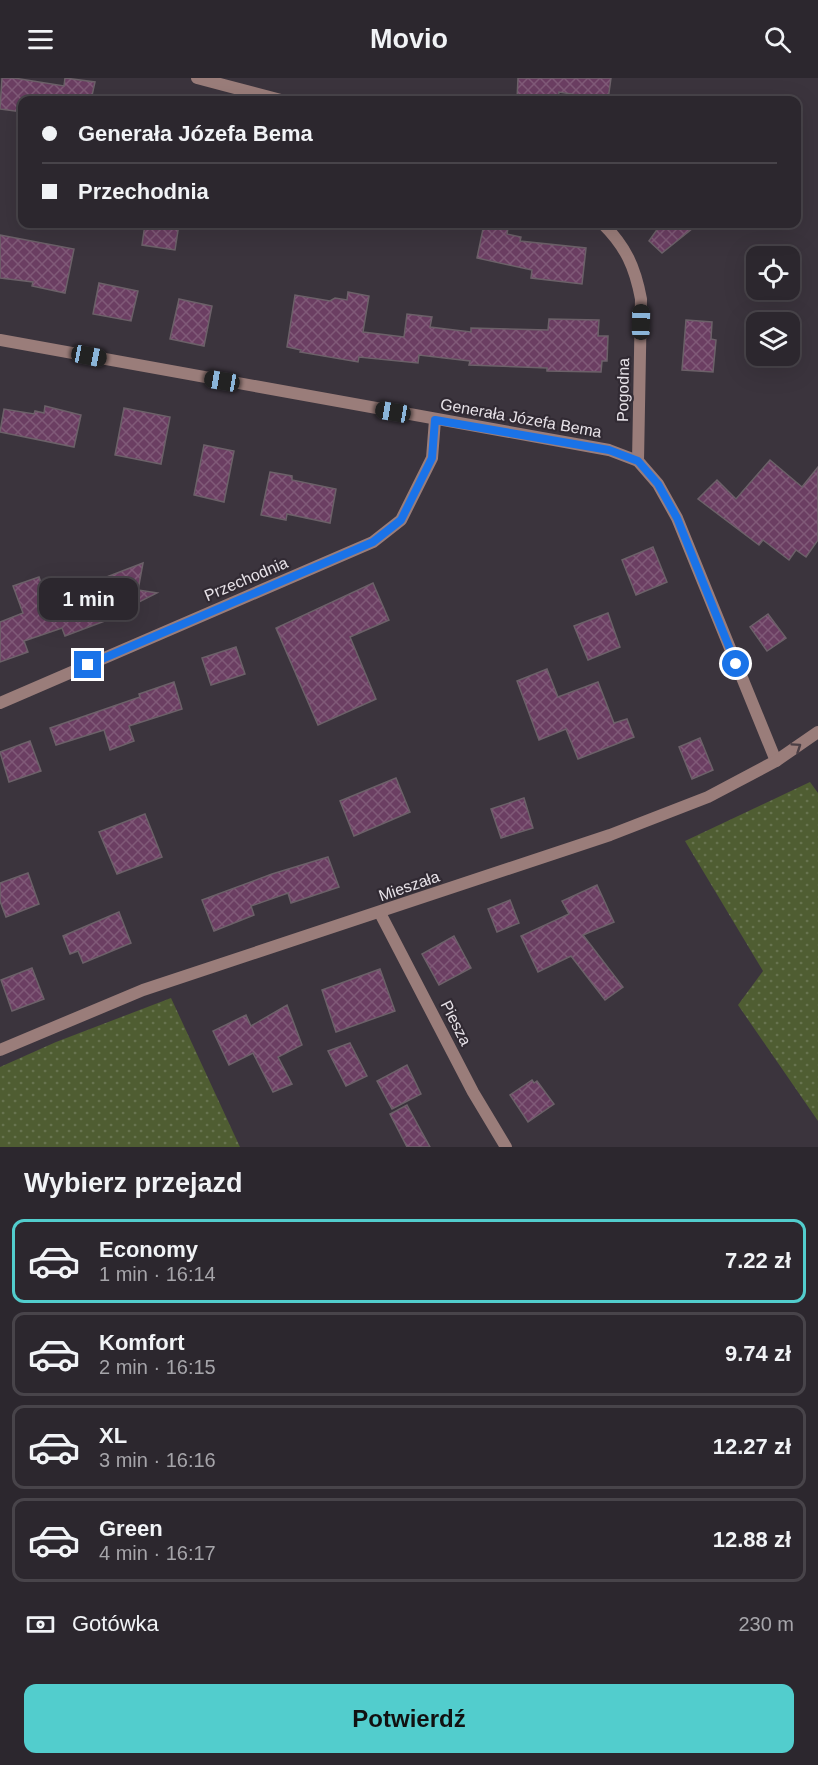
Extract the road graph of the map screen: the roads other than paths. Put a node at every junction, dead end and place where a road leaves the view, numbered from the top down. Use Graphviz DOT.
graph roads {
  1 [pos="197,78"];
  2 [pos="266,96"];
  3 [pos="606,228"];
  4 [pos="0,340"];
  5 [pos="435,420"];
  6 [pos="638,461"];
  7 [pos="0,704"];
  8 [pos="818,732"];
  9 [pos="776,761"];
  10 [pos="380,913"];
  11 [pos="0,1050"];
  12 [pos="506,1147"];
  1 -- 2 [label="street"];
  3 -- 6 [label="street, Pogodna"];
  4 -- 5 [label="street, Generała Józefa Bema"];
  5 -- 6 [label="street, Generała Józefa Bema"];
  5 -- 7 [label="street, Przechodnia"];
  6 -- 9 [label="street, Generała Józefa Bema"];
  9 -- 8 [label="street, Mieszała, one-way"];
  9 -- 10 [label="street, Mieszała"];
  10 -- 11 [label="street, Mieszała"];
  10 -- 12 [label="street, Piesza"];
}
